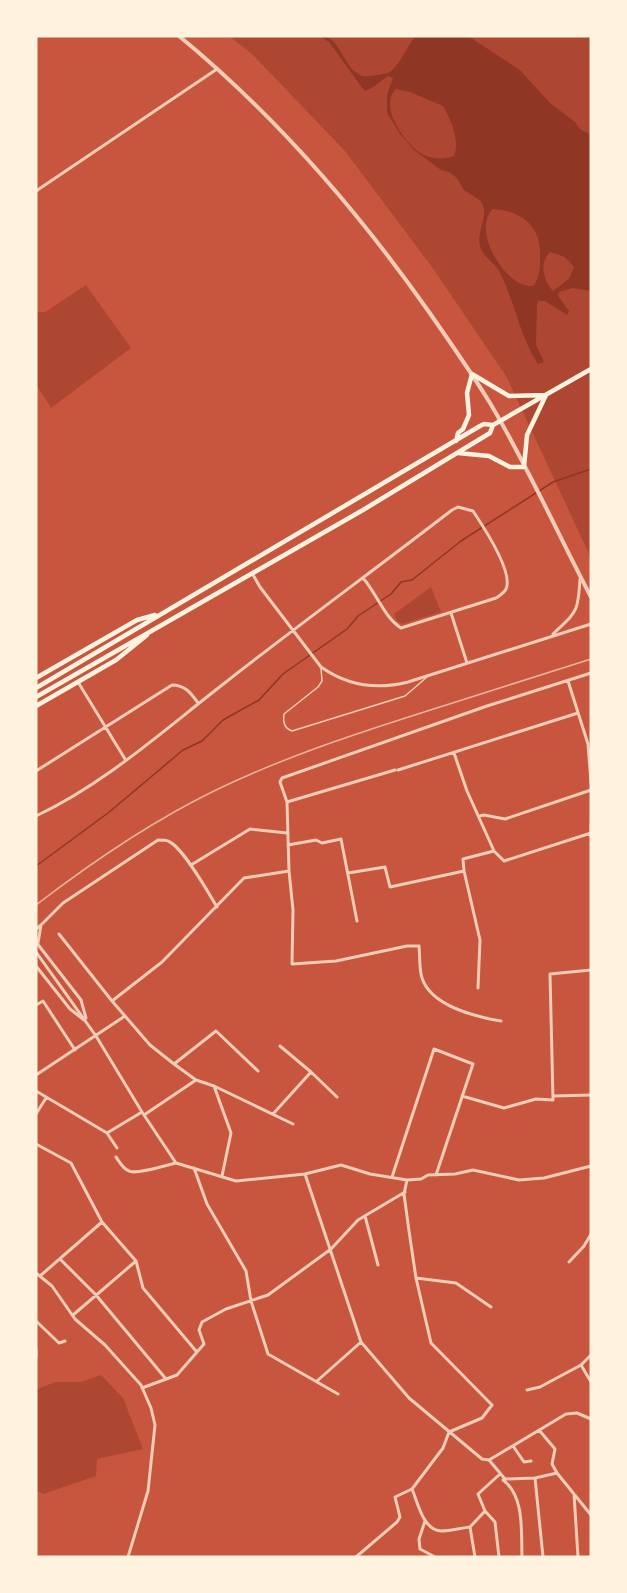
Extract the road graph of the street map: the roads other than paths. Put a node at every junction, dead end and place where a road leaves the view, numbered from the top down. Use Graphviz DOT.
graph roads {
  1 [pos="179,36"];
  2 [pos="217,69"];
  3 [pos="36,191"];
  4 [pos="591,369"];
  5 [pos="472,374"];
  6 [pos="546,395"];
  7 [pos="500,421"];
  8 [pos="492,426"];
  9 [pos="456,441"];
  10 [pos="457,453"];
  11 [pos="524,467"];
  12 [pos="252,573"];
  13 [pos="581,577"];
  14 [pos="363,579"];
  15 [pos="591,597"];
  16 [pos="451,613"];
  17 [pos="161,614"];
  18 [pos="591,624"];
  19 [pos="154,630"];
  20 [pos="292,630"];
  21 [pos="551,635"];
  22 [pos="467,663"];
  23 [pos="321,667"];
  24 [pos="591,672"];
  25 [pos="429,675"];
  26 [pos="36,678"];
  27 [pos="568,681"];
  28 [pos="78,682"];
  29 [pos="36,688"];
  30 [pos="36,697"];
  31 [pos="198,703"];
  32 [pos="36,706"];
  33 [pos="578,713"];
  34 [pos="104,727"];
  35 [pos="589,743"];
  36 [pos="453,753"];
  37 [pos="125,759"];
  38 [pos="36,771"];
  39 [pos="591,783"];
  40 [pos="591,790"];
  41 [pos="286,802"];
  42 [pos="36,816"];
  43 [pos="479,816"];
  44 [pos="591,824"];
  45 [pos="287,833"];
  46 [pos="591,834"];
  47 [pos="288,845"];
  48 [pos="494,851"];
  49 [pos="191,866"];
  50 [pos="289,871"];
  51 [pos="464,872"];
  52 [pos="348,873"];
  53 [pos="217,907"];
  54 [pos="357,921"];
  55 [pos="41,925"];
  56 [pos="36,929"];
  57 [pos="59,934"];
  58 [pos="37,944"];
  59 [pos="36,952"];
  60 [pos="36,966"];
  61 [pos="591,970"];
  62 [pos="478,988"];
  63 [pos="112,1000"];
  64 [pos="36,1005"];
  65 [pos="125,1016"];
  66 [pos="501,1021"];
  67 [pos="87,1023"];
  68 [pos="96,1036"];
  69 [pos="280,1046"];
  70 [pos="75,1050"];
  71 [pos="174,1064"];
  72 [pos="258,1071"];
  73 [pos="311,1072"];
  74 [pos="36,1075"];
  75 [pos="196,1080"];
  76 [pos="214,1086"];
  77 [pos="36,1091"];
  78 [pos="462,1095"];
  79 [pos="591,1095"];
  80 [pos="553,1096"];
  81 [pos="337,1097"];
  82 [pos="46,1098"];
  83 [pos="36,1114"];
  84 [pos="143,1114"];
  85 [pos="273,1114"];
  86 [pos="293,1124"];
  87 [pos="107,1133"];
  88 [pos="36,1144"];
  89 [pos="117,1148"];
  90 [pos="116,1157"];
  91 [pos="176,1163"];
  92 [pos="591,1166"];
  93 [pos="194,1168"];
  94 [pos="304,1174"];
  95 [pos="436,1175"];
  96 [pos="222,1176"];
  97 [pos="392,1177"];
  98 [pos="407,1180"];
  99 [pos="405,1192"];
  100 [pos="365,1216"];
  101 [pos="102,1222"];
  102 [pos="591,1234"];
  103 [pos="331,1249"];
  104 [pos="60,1259"];
  105 [pos="136,1261"];
  106 [pos="569,1262"];
  107 [pos="378,1265"];
  108 [pos="36,1273"];
  109 [pos="40,1276"];
  110 [pos="416,1278"];
  111 [pos="96,1295"];
  112 [pos="251,1301"];
  113 [pos="490,1306"];
  114 [pos="73,1315"];
  115 [pos="36,1321"];
  116 [pos="41,1326"];
  117 [pos="36,1331"];
  118 [pos="65,1341"];
  119 [pos="362,1342"];
  120 [pos="36,1348"];
  121 [pos="196,1352"];
  122 [pos="591,1355"];
  123 [pos="36,1357"];
  124 [pos="580,1365"];
  125 [pos="166,1379"];
  126 [pos="316,1382"];
  127 [pos="591,1382"];
  128 [pos="142,1388"];
  129 [pos="527,1390"];
  130 [pos="338,1394"];
  131 [pos="591,1419"];
  132 [pos="539,1430"];
  133 [pos="449,1432"];
  134 [pos="513,1446"];
  135 [pos="489,1460"];
  136 [pos="531,1461"];
  137 [pos="557,1473"];
  138 [pos="501,1474"];
  139 [pos="535,1478"];
  140 [pos="503,1480"];
  141 [pos="412,1489"];
  142 [pos="574,1492"];
  143 [pos="485,1511"];
  144 [pos="591,1515"];
  145 [pos="425,1521"];
  146 [pos="470,1527"];
  147 [pos="128,1557"];
  148 [pos="356,1557"];
  149 [pos="435,1557"];
  150 [pos="475,1557"];
  151 [pos="499,1557"];
  152 [pos="522,1557"];
  153 [pos="543,1557"];
  154 [pos="578,1557"];
  1 -- 2 [label="street"];
  2 -- 3 [label="street"];
  2 -- 5 [label="street"];
  4 -- 6 [label="main road"];
  5 -- 6 [label="main road"];
  5 -- 7 [label="street"];
  5 -- 9 [label="main road"];
  6 -- 7 [label="main road"];
  6 -- 11 [label="main road"];
  7 -- 8 [label="main road"];
  7 -- 11 [label="street"];
  8 -- 9 [label="main road"];
  8 -- 10 [label="main road"];
  9 -- 17 [label="main road"];
  10 -- 11 [label="main road"];
  10 -- 12 [label="main road"];
  11 -- 13 [label="street"];
  12 -- 19 [label="main road"];
  12 -- 20 [label="street"];
  13 -- 15 [label="street"];
  13 -- 21 [label="street"];
  14 -- 16 [label="street"];
  14 -- 16 [label="street"];
  14 -- 20 [label="street"];
  16 -- 22 [label="street"];
  17 -- 26 [label="main road"];
  17 -- 29 [label="main road"];
  18 -- 21 [label="street"];
  19 -- 28 [label="main road"];
  19 -- 30 [label="main road"];
  20 -- 23 [label="street"];
  20 -- 31 [label="street"];
  21 -- 22 [label="street"];
  22 -- 25 [label="street"];
  23 -- 25 [label="street"];
  23 -- 25 [label="lane"];
  24 -- 27 [label="street"];
  27 -- 33 [label="street"];
  27 -- 41 [label="street"];
  28 -- 32 [label="main road"];
  28 -- 34 [label="street"];
  31 -- 34 [label="street"];
  31 -- 37 [label="street"];
  33 -- 35 [label="street"];
  33 -- 36 [label="street"];
  34 -- 37 [label="street"];
  34 -- 38 [label="street"];
  35 -- 39 [label="street"];
  36 -- 41 [label="street"];
  36 -- 43 [label="street"];
  37 -- 42 [label="street"];
  40 -- 43 [label="street"];
  41 -- 45 [label="street"];
  43 -- 48 [label="street"];
  44 -- 46 [label="street"];
  45 -- 47 [label="street"];
  45 -- 49 [label="street"];
  46 -- 48 [label="street"];
  47 -- 50 [label="street"];
  47 -- 52 [label="street"];
  48 -- 51 [label="street"];
  49 -- 53 [label="street"];
  49 -- 55 [label="street"];
  50 -- 53 [label="street"];
  50 -- 66 [label="street"];
  51 -- 52 [label="street"];
  51 -- 62 [label="street"];
  52 -- 54 [label="street"];
  53 -- 63 [label="street"];
  55 -- 56 [label="street"];
  55 -- 58 [label="street"];
  57 -- 63 [label="street"];
  58 -- 67 [label="street"];
  59 -- 67 [label="street"];
  60 -- 67 [label="street"];
  61 -- 80 [label="street"];
  63 -- 65 [label="street"];
  64 -- 70 [label="street"];
  65 -- 68 [label="street"];
  65 -- 71 [label="street"];
  67 -- 68 [label="street"];
  68 -- 70 [label="street"];
  68 -- 84 [label="street"];
  69 -- 73 [label="street"];
  70 -- 74 [label="street"];
  71 -- 72 [label="street"];
  71 -- 75 [label="street"];
  73 -- 81 [label="street"];
  73 -- 85 [label="street"];
  75 -- 76 [label="street"];
  75 -- 84 [label="street"];
  76 -- 85 [label="street"];
  76 -- 96 [label="street"];
  77 -- 82 [label="street"];
  78 -- 80 [label="street"];
  78 -- 95 [label="street"];
  78 -- 97 [label="street"];
  79 -- 80 [label="street"];
  82 -- 83 [label="street"];
  82 -- 87 [label="street"];
  84 -- 87 [label="street"];
  84 -- 91 [label="street"];
  85 -- 86 [label="street"];
  87 -- 89 [label="street"];
  88 -- 101 [label="street"];
  90 -- 91 [label="street"];
  91 -- 93 [label="street"];
  92 -- 95 [label="street"];
  93 -- 96 [label="street"];
  93 -- 112 [label="street"];
  94 -- 96 [label="street"];
  94 -- 97 [label="street"];
  94 -- 103 [label="street"];
  95 -- 98 [label="street"];
  97 -- 98 [label="street"];
  98 -- 99 [label="street"];
  99 -- 100 [label="street"];
  99 -- 110 [label="street"];
  100 -- 103 [label="street"];
  100 -- 107 [label="street"];
  101 -- 104 [label="street"];
  101 -- 105 [label="street"];
  102 -- 106 [label="street"];
  103 -- 112 [label="street"];
  103 -- 119 [label="street"];
  104 -- 109 [label="street"];
  104 -- 111 [label="street"];
  105 -- 111 [label="street"];
  105 -- 121 [label="street"];
  108 -- 109 [label="street"];
  109 -- 114 [label="street"];
  110 -- 113 [label="street"];
  110 -- 133 [label="street"];
  111 -- 114 [label="street"];
  111 -- 125 [label="street"];
  112 -- 121 [label="street"];
  112 -- 126 [label="street"];
  114 -- 128 [label="street"];
  115 -- 116 [label="street"];
  116 -- 117 [label="street"];
  116 -- 118 [label="street"];
  119 -- 126 [label="street"];
  119 -- 133 [label="street"];
  120 -- 123 [label="street"];
  121 -- 125 [label="street"];
  122 -- 124 [label="street"];
  124 -- 127 [label="street"];
  124 -- 129 [label="street"];
  125 -- 128 [label="street"];
  126 -- 130 [label="street"];
  128 -- 147 [label="street"];
  131 -- 132 [label="street"];
  132 -- 134 [label="street"];
  132 -- 137 [label="street"];
  133 -- 135 [label="street"];
  133 -- 141 [label="street"];
  134 -- 135 [label="street"];
  134 -- 136 [label="street"];
  135 -- 138 [label="street"];
  137 -- 139 [label="street"];
  137 -- 142 [label="street"];
  138 -- 139 [label="street"];
  138 -- 143 [label="street"];
  139 -- 153 [label="street"];
  140 -- 152 [label="street"];
  141 -- 145 [label="street"];
  141 -- 148 [label="street"];
  142 -- 144 [label="street"];
  142 -- 154 [label="street"];
  143 -- 146 [label="street"];
  143 -- 151 [label="street"];
  145 -- 146 [label="street"];
  145 -- 149 [label="street"];
  146 -- 150 [label="street"];
}
